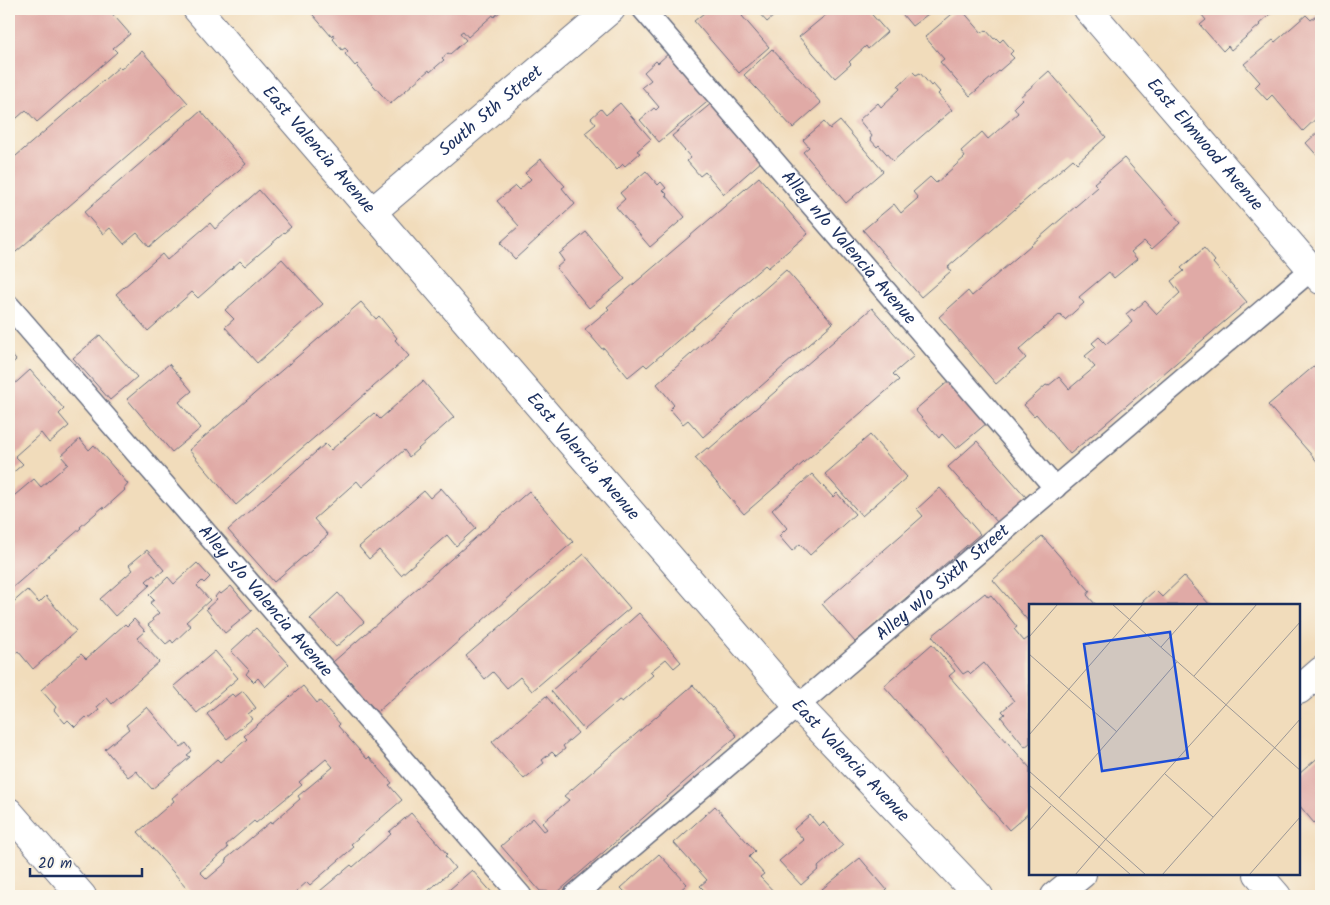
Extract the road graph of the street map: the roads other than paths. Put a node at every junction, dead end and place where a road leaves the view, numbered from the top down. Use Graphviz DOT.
graph roads {
  1 [pos="197,9"];
  2 [pos="610,9"];
  3 [pos="643,9"];
  4 [pos="1096,11"];
  5 [pos="372,212"];
  6 [pos="1317,274"];
  7 [pos="9,306"];
  8 [pos="1055,488"];
  9 [pos="1321,671"];
  10 [pos="1300,689"];
  11 [pos="798,706"];
  12 [pos="9,812"];
  13 [pos="1081,875"];
  14 [pos="1259,875"];
  15 [pos="82,896"];
  16 [pos="521,896"];
  17 [pos="574,896"];
  18 [pos="979,896"];
  19 [pos="1055,896"];
  20 [pos="1277,896"];
  1 -- 5 [label="street, East Valencia Avenue"];
  2 -- 5 [label="street, South 5th Street"];
  3 -- 8 [label="lane, Alley n/o Valencia Avenue"];
  4 -- 6 [label="street, East Elmwood Avenue"];
  5 -- 11 [label="street, East Valencia Avenue"];
  6 -- 8 [label="lane, Alley w/o Sixth Street"];
  7 -- 16 [label="lane, Alley s/o Valencia Avenue"];
  8 -- 11 [label="lane, Alley w/o Sixth Street"];
  9 -- 10 [label="street"];
  11 -- 17 [label="lane, Alley w/o Sixth Street"];
  11 -- 18 [label="street, East Valencia Avenue"];
  12 -- 15 [label="street"];
  13 -- 19 [label="street"];
  14 -- 20 [label="street"];
}
